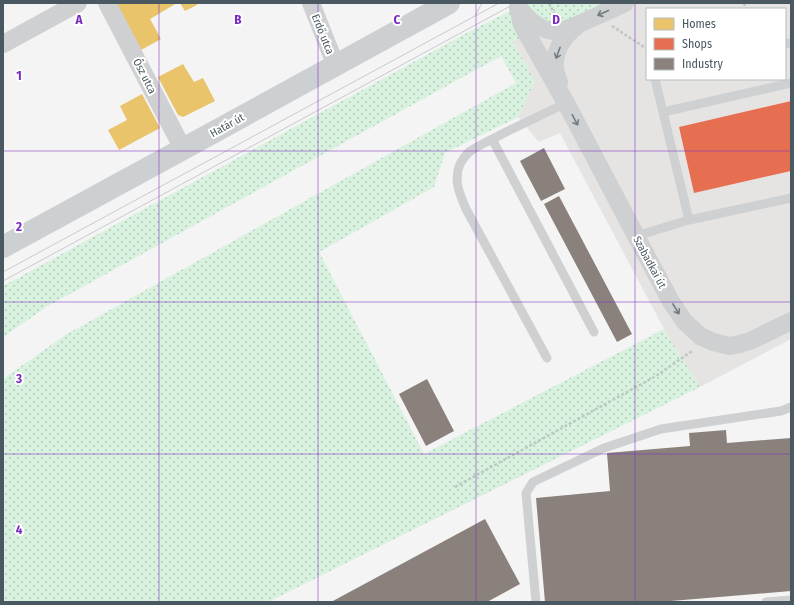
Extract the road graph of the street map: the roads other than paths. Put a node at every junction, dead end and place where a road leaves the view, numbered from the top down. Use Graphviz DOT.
graph roads {
  1 [pos="78,3"];
  2 [pos="107,3"];
  3 [pos="311,3"];
  4 [pos="449,3"];
  5 [pos="625,3"];
  6 [pos="517,6"];
  7 [pos="589,20"];
  8 [pos="3,44"];
  9 [pos="336,66"];
  10 [pos="655,80"];
  11 [pos="791,83"];
  12 [pos="564,99"];
  13 [pos="663,112"];
  14 [pos="492,139"];
  15 [pos="183,149"];
  16 [pos="791,198"];
  17 [pos="689,220"];
  18 [pos="636,236"];
  19 [pos="3,247"];
  20 [pos="791,321"];
  21 [pos="594,332"];
  22 [pos="547,358"];
  23 [pos="791,408"];
  24 [pos="791,600"];
  25 [pos="536,602"];
  26 [pos="766,602"];
  1 -- 8 [label="street"];
  2 -- 15 [label="street, Ősz utca"];
  3 -- 9 [label="street, Erdő utca"];
  4 -- 9 [label="main road, Határ út"];
  5 -- 7 [label="street, one-way"];
  6 -- 7 [label="street"];
  6 -- 12 [label="street, Szabadkai út"];
  7 -- 12 [label="street, Szabadkai út, one-way"];
  9 -- 15 [label="main road, Határ út"];
  10 -- 13 [label="lane"];
  11 -- 13 [label="lane"];
  12 -- 14 [label="lane"];
  12 -- 18 [label="street, Szabadkai út, one-way"];
  13 -- 17 [label="lane"];
  14 -- 21 [label="lane"];
  14 -- 22 [label="lane"];
  15 -- 19 [label="main road, Határ út"];
  16 -- 17 [label="lane"];
  17 -- 18 [label="lane"];
  18 -- 20 [label="street, Szabadkai út, one-way"];
  23 -- 25 [label="lane"];
  24 -- 26 [label="lane"];
}
